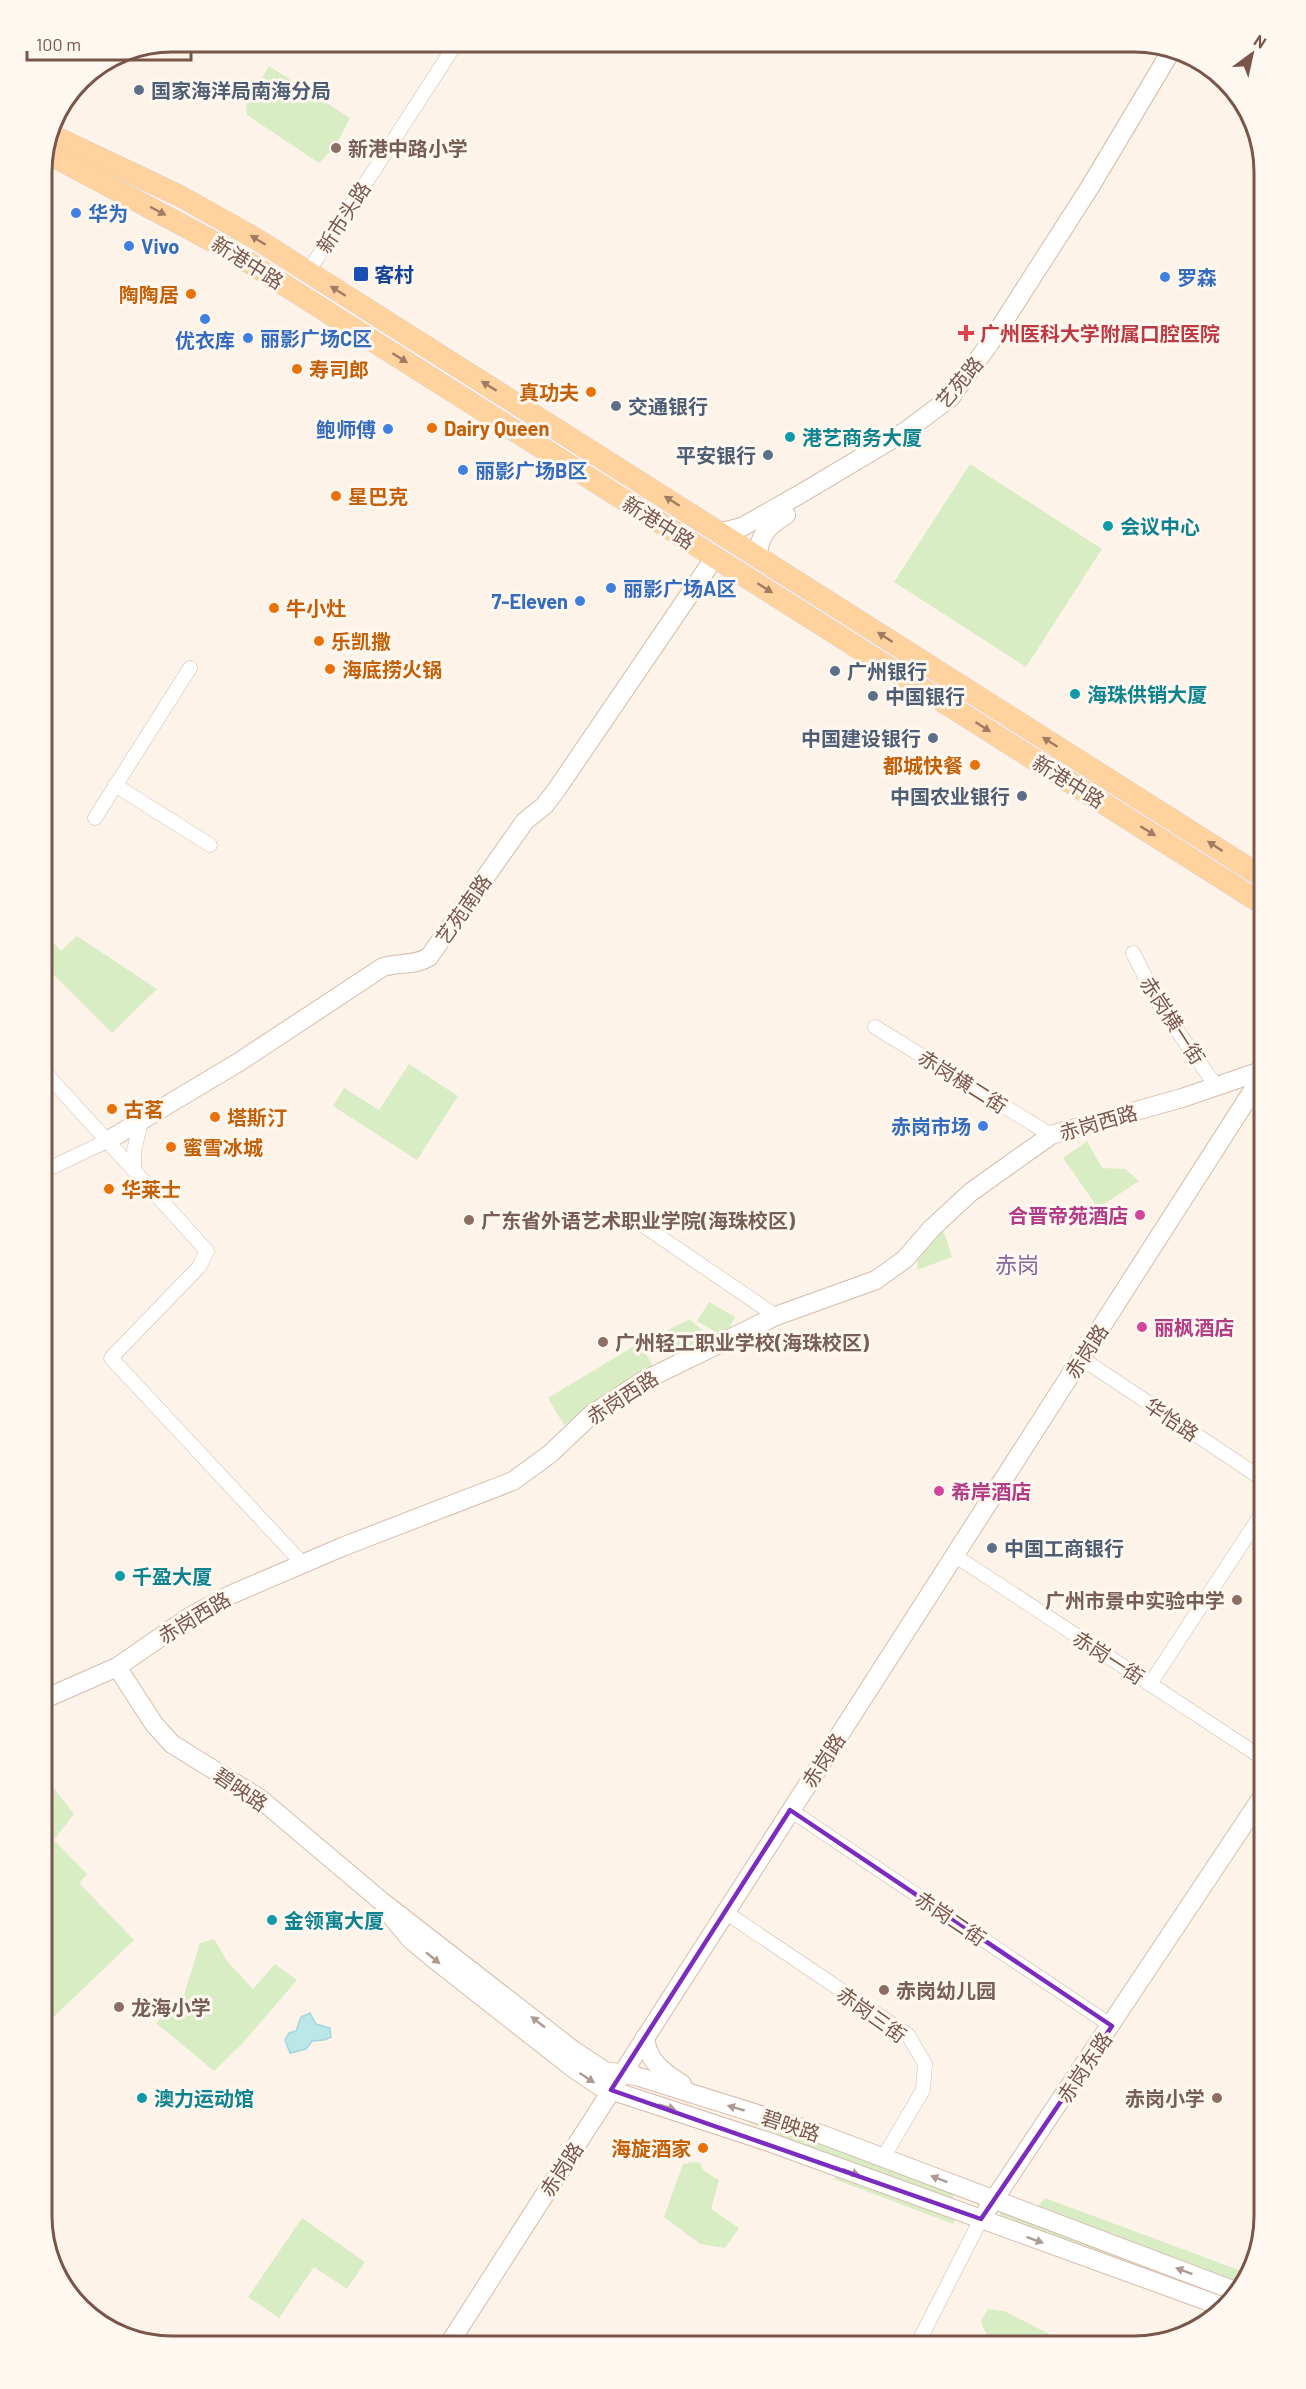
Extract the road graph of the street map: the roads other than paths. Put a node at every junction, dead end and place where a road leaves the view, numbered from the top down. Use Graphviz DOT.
graph roads {
  1 [pos="450,52"];
  2 [pos="1167,58"];
  3 [pos="1178,62"];
  4 [pos="61,129"];
  5 [pos="58,138"];
  6 [pos="100,156"];
  7 [pos="54,157"];
  8 [pos="54,161"];
  9 [pos="87,175"];
  10 [pos="308,272"];
  11 [pos="721,532"];
  12 [pos="758,555"];
  13 [pos="716,557"];
  14 [pos="190,668"];
  15 [pos="115,785"];
  16 [pos="95,818"];
  17 [pos="210,845"];
  18 [pos="1253,871"];
  19 [pos="1253,898"];
  20 [pos="1132,953"];
  21 [pos="875,1027"];
  22 [pos="1253,1075"];
  23 [pos="53,1081"];
  24 [pos="1216,1086"];
  25 [pos="1253,1090"];
  26 [pos="1253,1103"];
  27 [pos="141,1122"];
  28 [pos="1051,1135"];
  29 [pos="107,1142"];
  30 [pos="53,1167"];
  31 [pos="134,1171"];
  32 [pos="1200,1174"];
  33 [pos="644,1226"];
  34 [pos="776,1316"];
  35 [pos="1081,1358"];
  36 [pos="1253,1473"];
  37 [pos="1253,1527"];
  38 [pos="954,1555"];
  39 [pos="303,1564"];
  40 [pos="117,1667"];
  41 [pos="1150,1684"];
  42 [pos="52,1695"];
  43 [pos="1253,1752"];
  44 [pos="790,1810"];
  45 [pos="1253,1811"];
  46 [pos="380,1900"];
  47 [pos="725,1912"];
  48 [pos="1112,2026"];
  49 [pos="645,2037"];
  50 [pos="622,2073"];
  51 [pos="611,2091"];
  52 [pos="704,2098"];
  53 [pos="883,2158"];
  54 [pos="994,2200"];
  55 [pos="981,2219"];
  56 [pos="1229,2289"];
  57 [pos="1215,2304"];
  58 [pos="454,2336"];
  59 [pos="922,2336"];
  1 -- 10 [label="street, 新市头路"];
  2 -- 11 [label="street, 艺苑路"];
  3 -- 12 [label="street, 艺苑路"];
  4 -- 6 [label="main road"];
  5 -- 6 [label="main road, 新港中路"];
  10 -- 6 [label="main road, 新港中路, one-way"];
  7 -- 9 [label="main road, 新港中路"];
  8 -- 9 [label="main road"];
  9 -- 13 [label="main road, 新港中路, one-way"];
  11 -- 10 [label="main road, 新港中路, one-way"];
  11 -- 12 [label="main road, 新港中路"];
  18 -- 12 [label="main road, 新港中路, one-way"];
  13 -- 19 [label="main road, 新港中路, one-way"];
  13 -- 27 [label="street, 艺苑南路"];
  14 -- 15 [label="street"];
  15 -- 16 [label="street"];
  15 -- 17 [label="street"];
  20 -- 24 [label="street, 赤岗横一街"];
  21 -- 28 [label="street, 赤岗横二街"];
  22 -- 24 [label="street, 赤岗西路"];
  23 -- 29 [label="street"];
  24 -- 28 [label="street, 赤岗西路"];
  25 -- 32 [label="street, 赤岗路"];
  26 -- 32 [label="street, 赤岗路"];
  27 -- 29 [label="street, 艺苑南路"];
  27 -- 31 [label="street"];
  28 -- 34 [label="street, 赤岗西路"];
  29 -- 30 [label="street"];
  29 -- 31 [label="street"];
  31 -- 39 [label="street"];
  32 -- 35 [label="street, 赤岗路"];
  33 -- 34 [label="street"];
  34 -- 39 [label="street, 赤岗西路"];
  35 -- 36 [label="street, 华怡路"];
  35 -- 38 [label="street, 赤岗路"];
  37 -- 41 [label="street"];
  38 -- 41 [label="street, 赤岗一街"];
  38 -- 44 [label="street, 赤岗路"];
  39 -- 40 [label="street, 赤岗西路"];
  40 -- 42 [label="street, 赤岗西路"];
  40 -- 46 [label="street, 碧映路"];
  41 -- 43 [label="street, 赤岗一街"];
  44 -- 47 [label="street, 赤岗路"];
  44 -- 48 [label="street, 赤岗二街"];
  45 -- 48 [label="street, 赤岗东路"];
  50 -- 46 [label="street, 碧映路, one-way"];
  46 -- 51 [label="street, 碧映路, one-way"];
  47 -- 49 [label="street, 赤岗路"];
  47 -- 53 [label="street, 赤岗三街"];
  48 -- 54 [label="street, 赤岗东路"];
  49 -- 50 [label="street, 赤岗路"];
  49 -- 52 [label="street"];
  50 -- 51 [label="street, 赤岗路"];
  50 -- 52 [label="street, 碧映路"];
  51 -- 55 [label="street, 碧映路, one-way"];
  51 -- 58 [label="street, 赤岗路"];
  53 -- 52 [label="street, 碧映路, one-way"];
  54 -- 53 [label="street, 碧映路, one-way"];
  54 -- 55 [label="street, 赤岗东路"];
  56 -- 54 [label="street, 碧映路, one-way"];
  55 -- 57 [label="street, 碧映路, one-way"];
  55 -- 59 [label="street, 赤岗东路"];
}
